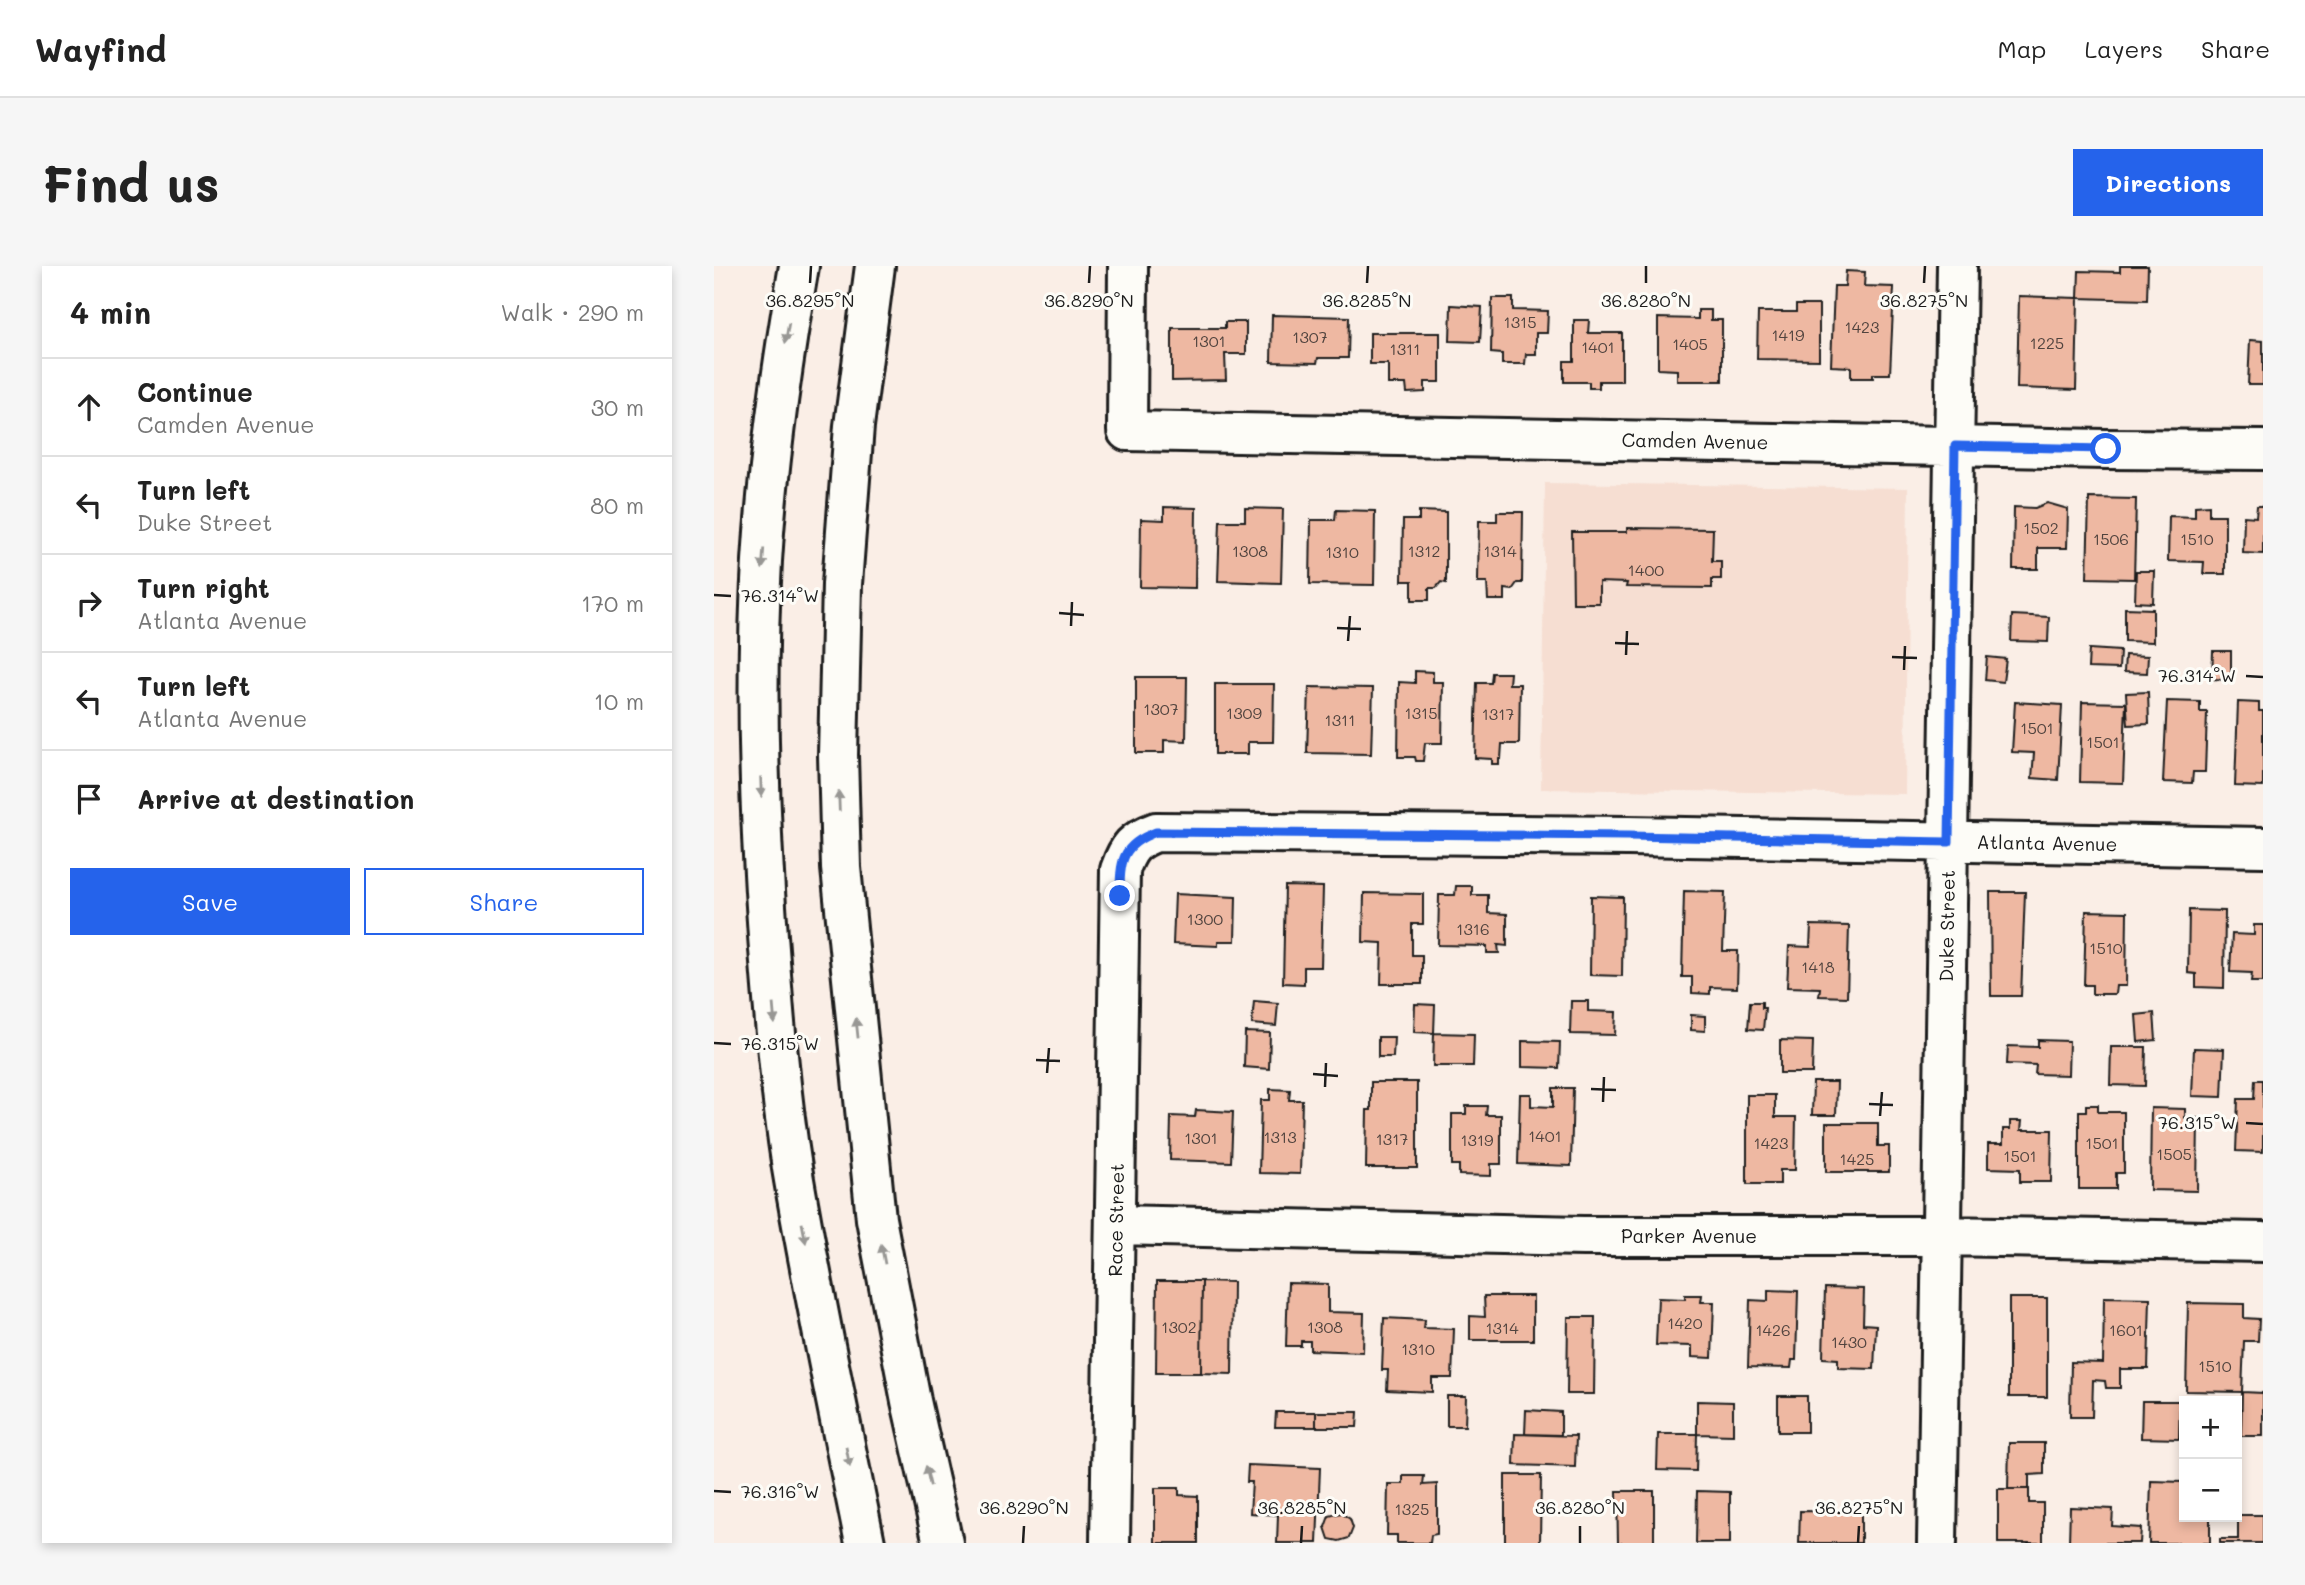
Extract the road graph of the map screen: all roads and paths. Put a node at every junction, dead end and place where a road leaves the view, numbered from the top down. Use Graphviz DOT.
graph roads {
  1 [pos="799,266"];
  2 [pos="875,266"];
  3 [pos="1128,266"];
  4 [pos="1957,266"];
  5 [pos="1955,446"];
  6 [pos="2263,450"];
  7 [pos="1949,842"];
  8 [pos="2263,847"];
  9 [pos="1120,896"];
  10 [pos="1116,1225"];
  11 [pos="1942,1236"];
  12 [pos="2263,1242"];
  13 [pos="865,1543"];
  14 [pos="943,1543"];
  15 [pos="1110,1543"];
  16 [pos="1937,1543"];
  1 -- 13 [label="main road, one-way"];
  14 -- 2 [label="main road, one-way"];
  3 -- 5 [label="main road, Camden Avenue"];
  4 -- 5 [label="main road, Duke Street"];
  5 -- 6 [label="main road, Camden Avenue"];
  5 -- 7 [label="main road, Duke Street"];
  7 -- 8 [label="main road, Atlanta Avenue"];
  7 -- 9 [label="main road, Atlanta Avenue"];
  7 -- 11 [label="main road, Duke Street"];
  9 -- 10 [label="main road, Race Street"];
  10 -- 11 [label="main road, Parker Avenue"];
  10 -- 15 [label="main road, Race Street"];
  11 -- 12 [label="main road, Parker Avenue"];
  11 -- 16 [label="main road, Duke Street"];
}
